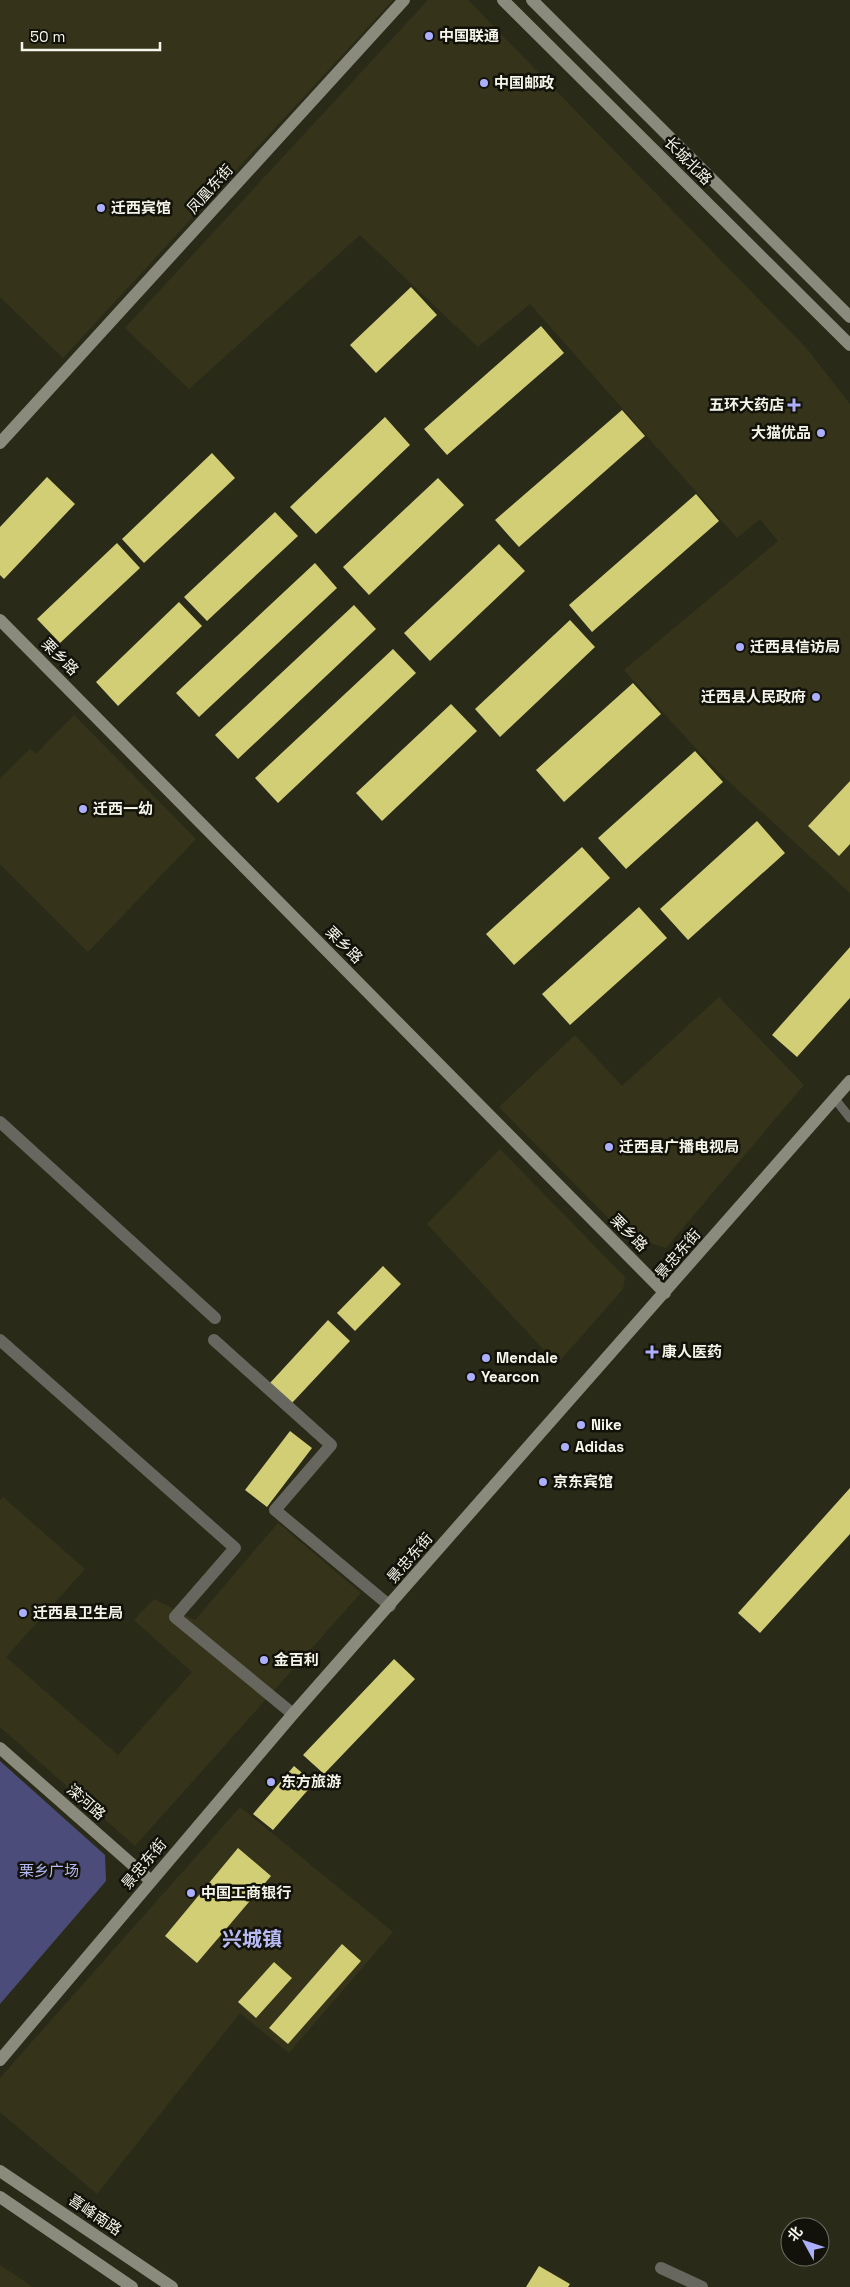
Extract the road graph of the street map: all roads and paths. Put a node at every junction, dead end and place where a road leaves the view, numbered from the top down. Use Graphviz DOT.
graph roads {
  1 [pos="404,0"];
  2 [pos="503,0"];
  3 [pos="532,0"];
  4 [pos="850,317"];
  5 [pos="850,345"];
  6 [pos="0,443"];
  7 [pos="0,620"];
  8 [pos="850,1081"];
  9 [pos="835,1099"];
  10 [pos="850,1118"];
  11 [pos="0,1122"];
  12 [pos="665,1293"];
  13 [pos="215,1318"];
  14 [pos="0,1340"];
  15 [pos="214,1340"];
  16 [pos="390,1606"];
  17 [pos="293,1714"];
  18 [pos="0,1748"];
  19 [pos="151,1881"];
  20 [pos="0,2060"];
  21 [pos="0,2171"];
  22 [pos="0,2197"];
  23 [pos="661,2268"];
  24 [pos="132,2287"];
  25 [pos="172,2287"];
  26 [pos="702,2287"];
  1 -- 6 [label="main road, 凤凰东街"];
  2 -- 5 [label="main road, 长城北路"];
  3 -- 4 [label="main road, 长城北路"];
  7 -- 12 [label="main road, 栗乡路"];
  8 -- 9 [label="main road, 景忠东街"];
  9 -- 10 [label="lane"];
  9 -- 12 [label="main road, 景忠东街"];
  11 -- 13 [label="street"];
  12 -- 16 [label="main road, 景忠东街"];
  14 -- 17 [label="street"];
  15 -- 16 [label="street"];
  16 -- 17 [label="main road, 景忠东街"];
  17 -- 19 [label="main road, 景忠东街"];
  18 -- 19 [label="main road, 滦河路"];
  19 -- 20 [label="main road, 景忠东街"];
  21 -- 25 [label="main road, 喜峰南路"];
  22 -- 24 [label="main road"];
  23 -- 26 [label="street"];
}
